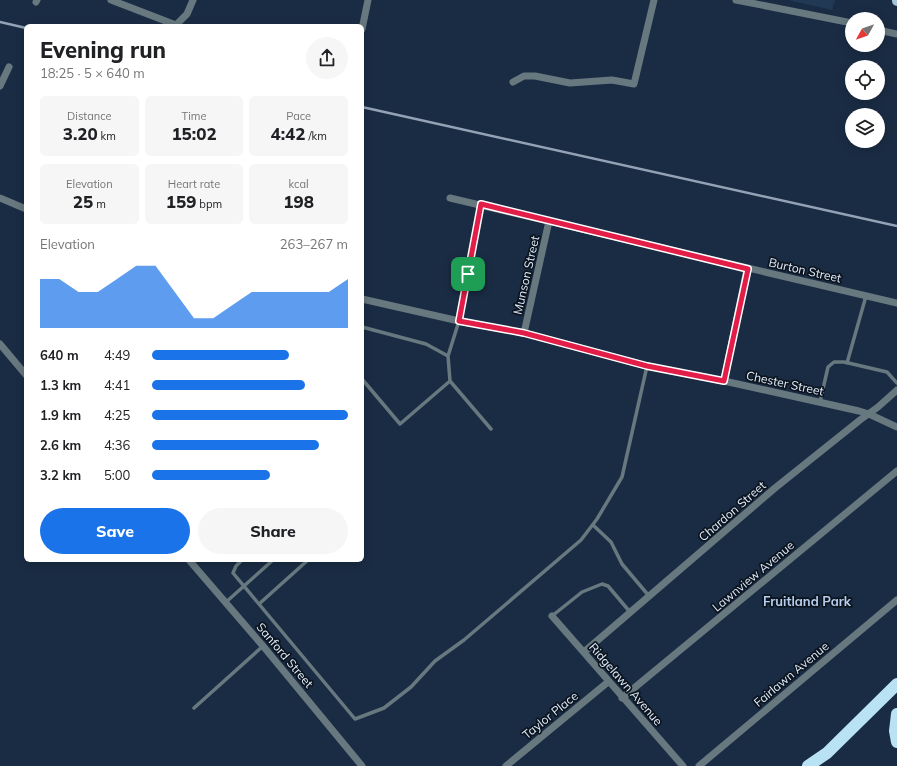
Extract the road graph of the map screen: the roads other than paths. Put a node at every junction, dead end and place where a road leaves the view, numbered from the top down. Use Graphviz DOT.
graph roads {
  1 [pos="111,0"];
  2 [pos="193,0"];
  3 [pos="368,0"];
  4 [pos="654,0"];
  5 [pos="736,0"];
  6 [pos="845,22"];
  7 [pos="173,24"];
  8 [pos="177,24"];
  9 [pos="363,24"];
  10 [pos="885,31"];
  11 [pos="897,34"];
  12 [pos="9,67"];
  13 [pos="513,82"];
  14 [pos="0,86"];
  15 [pos="0,198"];
  16 [pos="450,198"];
  17 [pos="481,204"];
  18 [pos="24,208"];
  19 [pos="549,221"];
  20 [pos="748,269"];
  21 [pos="866,296"];
  22 [pos="364,299"];
  23 [pos="897,303"];
  24 [pos="459,321"];
  25 [pos="364,328"];
  26 [pos="524,333"];
  27 [pos="0,344"];
  28 [pos="448,356"];
  29 [pos="847,363"];
  30 [pos="647,366"];
  31 [pos="24,373"];
  32 [pos="364,381"];
  33 [pos="450,381"];
  34 [pos="724,381"];
  35 [pos="897,383"];
  36 [pos="897,390"];
  37 [pos="820,402"];
  38 [pos="869,414"];
  39 [pos="897,427"];
  40 [pos="491,429"];
  41 [pos="897,471"];
  42 [pos="593,525"];
  43 [pos="191,562"];
  44 [pos="240,562"];
  45 [pos="271,562"];
  46 [pos="306,562"];
  47 [pos="244,586"];
  48 [pos="649,596"];
  49 [pos="897,600"];
  50 [pos="225,603"];
  51 [pos="259,604"];
  52 [pos="630,612"];
  53 [pos="552,616"];
  54 [pos="263,646"];
  55 [pos="584,652"];
  56 [pos="608,682"];
  57 [pos="897,684"];
  58 [pos="622,698"];
  59 [pos="194,708"];
  60 [pos="897,714"];
  61 [pos="897,742"];
  62 [pos="362,766"];
  63 [pos="506,766"];
  64 [pos="683,766"];
  65 [pos="699,766"];
  66 [pos="808,766"];
  1 -- 7 [label="street"];
  2 -- 8 [label="street"];
  3 -- 9 [label="street"];
  4 -- 13 [label="street"];
  5 -- 6 [label="street"];
  10 -- 11 [label="street"];
  12 -- 14 [label="street"];
  15 -- 18 [label="street"];
  16 -- 17 [label="street, Burton Street"];
  17 -- 19 [label="street, Burton Street"];
  17 -- 24 [label="lane"];
  19 -- 20 [label="street, Burton Street"];
  19 -- 26 [label="street, Munson Street"];
  20 -- 21 [label="street, Burton Street"];
  20 -- 34 [label="street"];
  21 -- 23 [label="street, Burton Street"];
  21 -- 29 [label="lane"];
  22 -- 24 [label="street, Chester Street"];
  24 -- 26 [label="street, Chester Street"];
  24 -- 28 [label="lane"];
  25 -- 28 [label="lane"];
  26 -- 30 [label="street, Chester Street"];
  27 -- 31 [label="street"];
  28 -- 33 [label="lane"];
  29 -- 35 [label="lane"];
  29 -- 37 [label="lane"];
  30 -- 34 [label="street, Chester Street"];
  30 -- 42 [label="lane"];
  32 -- 33 [label="lane"];
  33 -- 40 [label="lane"];
  34 -- 37 [label="street, Chester Street"];
  36 -- 38 [label="street, Chardon Street"];
  37 -- 38 [label="street, Chester Street"];
  38 -- 39 [label="street, Chester Street"];
  38 -- 48 [label="street, Chardon Street"];
  41 -- 58 [label="street, Lawnview Avenue"];
  42 -- 48 [label="lane"];
  42 -- 51 [label="lane"];
  43 -- 50 [label="street, Sanford Street"];
  44 -- 47 [label="lane"];
  45 -- 47 [label="lane"];
  46 -- 51 [label="lane"];
  47 -- 50 [label="lane"];
  47 -- 51 [label="lane"];
  48 -- 52 [label="street, Chardon Street"];
  49 -- 65 [label="street, Fairlawn Avenue"];
  50 -- 54 [label="street, Sanford Street"];
  52 -- 53 [label="lane"];
  52 -- 55 [label="street, Chardon Street"];
  53 -- 55 [label="street, Ridgelawn Avenue"];
  54 -- 59 [label="lane"];
  54 -- 62 [label="street, Sanford Street"];
  55 -- 56 [label="street, Ridgelawn Avenue"];
  56 -- 58 [label="street, Ridgelawn Avenue"];
  56 -- 63 [label="street, Taylor Place"];
  57 -- 66 [label="highway"];
  58 -- 64 [label="street, Ridgelawn Avenue"];
  60 -- 61 [label="highway"];
}
